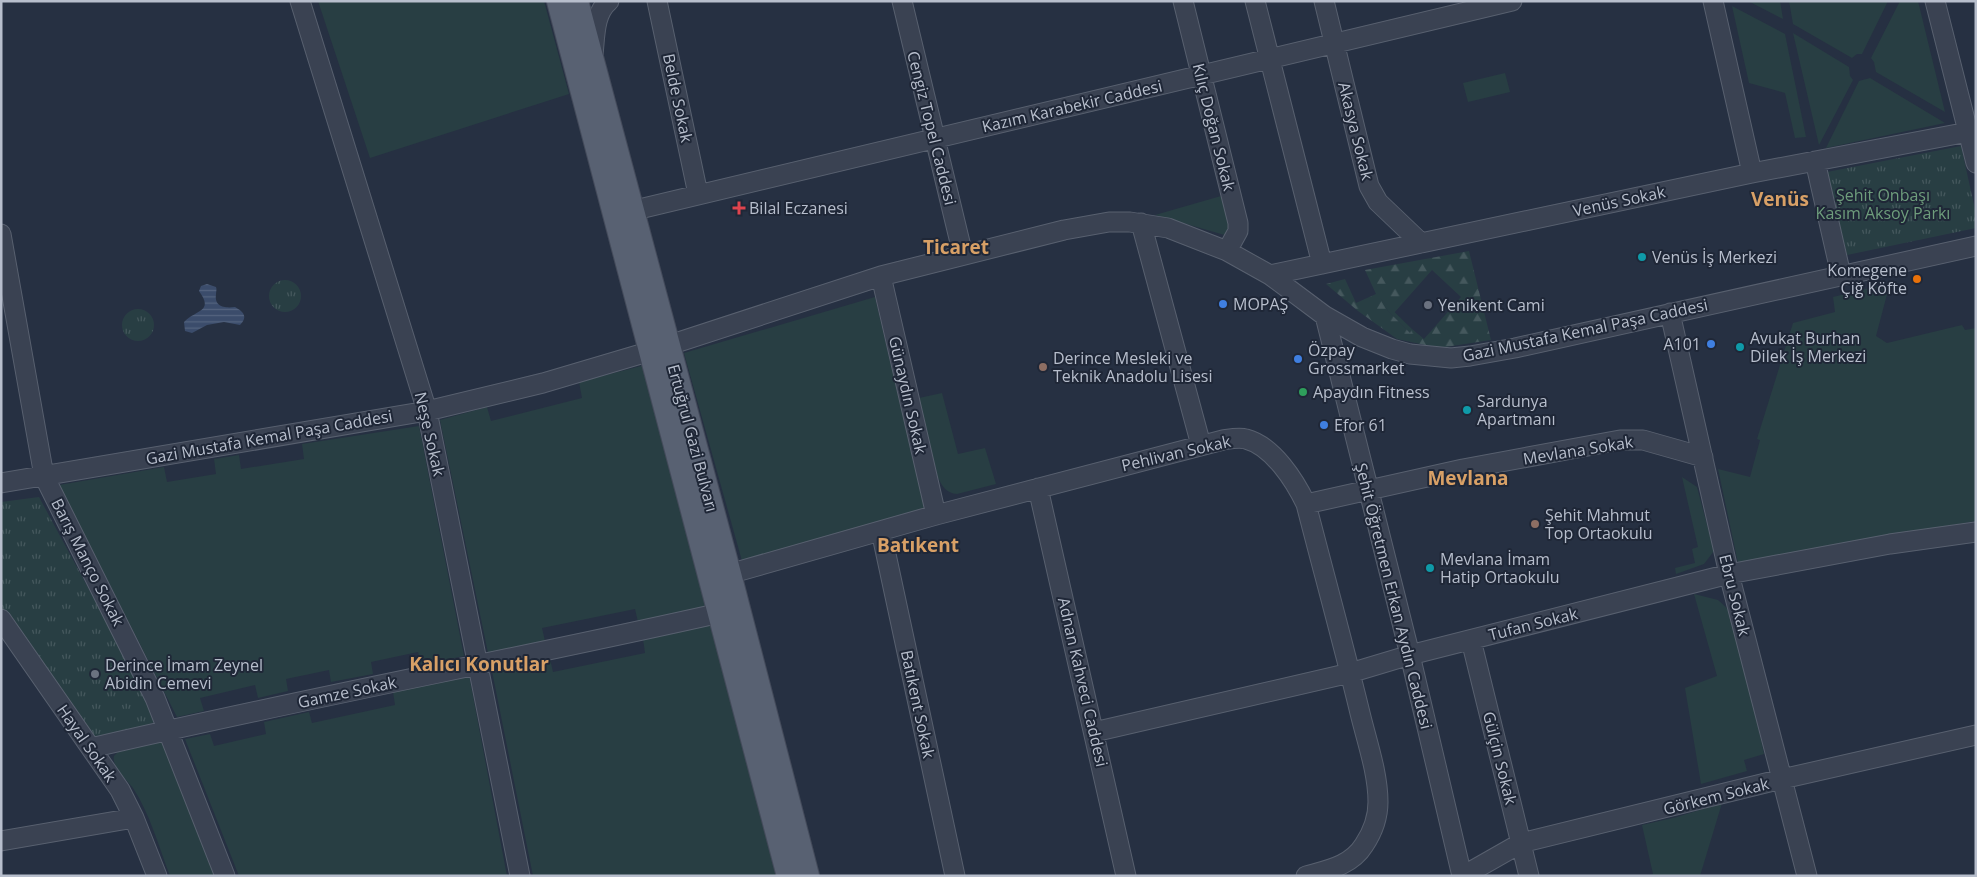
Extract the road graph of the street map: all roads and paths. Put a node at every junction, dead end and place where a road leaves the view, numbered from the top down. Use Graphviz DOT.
graph roads {
  1 [pos="300,1"];
  2 [pos="559,1"];
  3 [pos="576,1"];
  4 [pos="609,1"];
  5 [pos="657,1"];
  6 [pos="902,1"];
  7 [pos="1183,1"];
  8 [pos="1255,1"];
  9 [pos="1324,1"];
  10 [pos="1512,1"];
  11 [pos="1713,1"];
  12 [pos="1935,1"];
  13 [pos="1334,44"];
  14 [pos="1269,58"];
  15 [pos="592,61"];
  16 [pos="1202,75"];
  17 [pos="1972,130"];
  18 [pos="935,139"];
  19 [pos="1815,161"];
  20 [pos="1976,163"];
  21 [pos="1752,173"];
  22 [pos="698,194"];
  23 [pos="631,211"];
  24 [pos="1141,223"];
  25 [pos="1,234"];
  26 [pos="1421,243"];
  27 [pos="1976,246"];
  28 [pos="1227,250"];
  29 [pos="963,255"];
  30 [pos="1322,264"];
  31 [pos="1270,275"];
  32 [pos="1841,275"];
  33 [pos="881,276"];
  34 [pos="1670,313"];
  35 [pos="1325,316"];
  36 [pos="660,348"];
  37 [pos="426,411"];
  38 [pos="1201,445"];
  39 [pos="1703,457"];
  40 [pos="44,476"];
  41 [pos="1,484"];
  42 [pos="1038,488"];
  43 [pos="1367,490"];
  44 [pos="1306,504"];
  45 [pos="936,515"];
  46 [pos="881,532"];
  47 [pos="1976,532"];
  48 [pos="729,574"];
  49 [pos="1729,574"];
  50 [pos="720,613"];
  51 [pos="1,619"];
  52 [pos="1471,640"];
  53 [pos="1410,655"];
  54 [pos="479,664"];
  55 [pos="1350,673"];
  56 [pos="169,730"];
  57 [pos="1094,732"];
  58 [pos="1976,735"];
  59 [pos="92,748"];
  60 [pos="1782,780"];
  61 [pos="134,818"];
  62 [pos="1,841"];
  63 [pos="1520,844"];
  64 [pos="157,876"];
  65 [pos="225,876"];
  66 [pos="520,876"];
  67 [pos="789,876"];
  68 [pos="806,876"];
  69 [pos="955,876"];
  70 [pos="1126,876"];
  71 [pos="1306,876"];
  72 [pos="1462,876"];
  73 [pos="1529,876"];
  74 [pos="1806,876"];
  1 -- 37 [label="street, Neşe Sokak"];
  2 -- 36 [label="main road, Ertuğrul Gazi Bulvarı"];
  3 -- 15 [label="main road, Ertuğrul Gazi Bulvarı"];
  4 -- 15 [label="street"];
  5 -- 22 [label="street, Belde Sokak"];
  6 -- 18 [label="street, Cengiz Topel Caddesi"];
  7 -- 16 [label="street, Kılıç Doğan Sokak"];
  8 -- 14 [label="street"];
  9 -- 13 [label="street, Akasya Sokak"];
  10 -- 13 [label="street, Kazım Karabekir Caddesi"];
  11 -- 21 [label="street"];
  12 -- 17 [label="street"];
  13 -- 14 [label="street, Kazım Karabekir Caddesi"];
  13 -- 26 [label="street, Akasya Sokak"];
  14 -- 16 [label="street, Kazım Karabekir Caddesi"];
  14 -- 30 [label="street"];
  15 -- 23 [label="main road, Ertuğrul Gazi Bulvarı"];
  16 -- 18 [label="street, Kazım Karabekir Caddesi"];
  16 -- 28 [label="street, Kılıç Doğan Sokak"];
  17 -- 19 [label="street, Venüs Sokak"];
  17 -- 20 [label="street"];
  18 -- 22 [label="street, Kazım Karabekir Caddesi"];
  18 -- 29 [label="street, Cengiz Topel Caddesi"];
  19 -- 21 [label="street, Venüs Sokak"];
  19 -- 32 [label="street"];
  21 -- 26 [label="street, Venüs Sokak"];
  22 -- 23 [label="street, Kazım Karabekir Caddesi"];
  23 -- 36 [label="main road, Ertuğrul Gazi Bulvarı"];
  24 -- 28 [label="street, Gazi Mustafa Kemal Paşa Caddesi"];
  24 -- 29 [label="street, Gazi Mustafa Kemal Paşa Caddesi"];
  24 -- 38 [label="street"];
  25 -- 40 [label="street, Barış Manço Sokak"];
  26 -- 30 [label="street, Venüs Sokak"];
  27 -- 32 [label="street, Gazi Mustafa Kemal Paşa Caddesi"];
  28 -- 31 [label="street, Gazi Mustafa Kemal Paşa Caddesi"];
  29 -- 33 [label="street, Gazi Mustafa Kemal Paşa Caddesi"];
  30 -- 31 [label="street, Venüs Sokak"];
  31 -- 35 [label="street, Gazi Mustafa Kemal Paşa Caddesi"];
  32 -- 34 [label="street, Gazi Mustafa Kemal Paşa Caddesi"];
  33 -- 36 [label="street, Gazi Mustafa Kemal Paşa Caddesi"];
  33 -- 45 [label="street, Günaydın Sokak"];
  34 -- 35 [label="street, Gazi Mustafa Kemal Paşa Caddesi"];
  34 -- 39 [label="street, Ebru Sokak"];
  35 -- 43 [label="street, Şehit Öğretmen Erkan Aydın Caddesi"];
  36 -- 37 [label="street, Gazi Mustafa Kemal Paşa Caddesi"];
  36 -- 48 [label="main road, Ertuğrul Gazi Bulvarı"];
  36 -- 50 [label="main road, Ertuğrul Gazi Bulvarı"];
  37 -- 40 [label="street, Gazi Mustafa Kemal Paşa Caddesi"];
  37 -- 54 [label="street, Neşe Sokak"];
  38 -- 42 [label="street, Pehlivan Sokak"];
  38 -- 44 [label="street, Pehlivan Sokak"];
  39 -- 43 [label="street, Mevlana Sokak"];
  39 -- 49 [label="street, Ebru Sokak"];
  40 -- 41 [label="street, Gazi Mustafa Kemal Paşa Caddesi"];
  40 -- 56 [label="street, Barış Manço Sokak"];
  42 -- 45 [label="street, Pehlivan Sokak"];
  42 -- 57 [label="street, Adnan Kahveci Caddesi"];
  43 -- 44 [label="street, Mevlana Sokak"];
  43 -- 53 [label="street, Şehit Öğretmen Erkan Aydın Caddesi"];
  44 -- 55 [label="street, Pehlivan Sokak"];
  45 -- 46 [label="street, Pehlivan Sokak"];
  46 -- 48 [label="street, Pehlivan Sokak"];
  46 -- 69 [label="street, Batıkent Sokak"];
  47 -- 49 [label="street, Tufan Sokak"];
  48 -- 68 [label="main road, Ertuğrul Gazi Bulvarı"];
  49 -- 52 [label="street, Tufan Sokak"];
  49 -- 60 [label="street, Ebru Sokak"];
  50 -- 54 [label="street, Gamze Sokak"];
  50 -- 67 [label="main road, Ertuğrul Gazi Bulvarı"];
  51 -- 59 [label="street, Hayal Sokak"];
  52 -- 53 [label="street, Tufan Sokak"];
  52 -- 63 [label="street, Gülçin Sokak"];
  53 -- 55 [label="street, Tufan Sokak"];
  53 -- 72 [label="street, Şehit Öğretmen Erkan Aydın Caddesi"];
  54 -- 56 [label="street, Gamze Sokak"];
  54 -- 66 [label="street, Neşe Sokak"];
  55 -- 57 [label="street, Tufan Sokak"];
  55 -- 71 [label="street, Pehlivan Sokak"];
  56 -- 59 [label="street, Gamze Sokak"];
  56 -- 65 [label="street, Barış Manço Sokak"];
  57 -- 70 [label="street, Adnan Kahveci Caddesi"];
  58 -- 60 [label="street, Görkem Sokak"];
  59 -- 61 [label="street, Hayal Sokak"];
  60 -- 63 [label="street, Görkem Sokak"];
  60 -- 74 [label="street, Ebru Sokak"];
  61 -- 62 [label="street"];
  61 -- 64 [label="street, Hayal Sokak"];
  63 -- 72 [label="street, Görkem Sokak"];
  63 -- 73 [label="street, Gülçin Sokak"];
}
